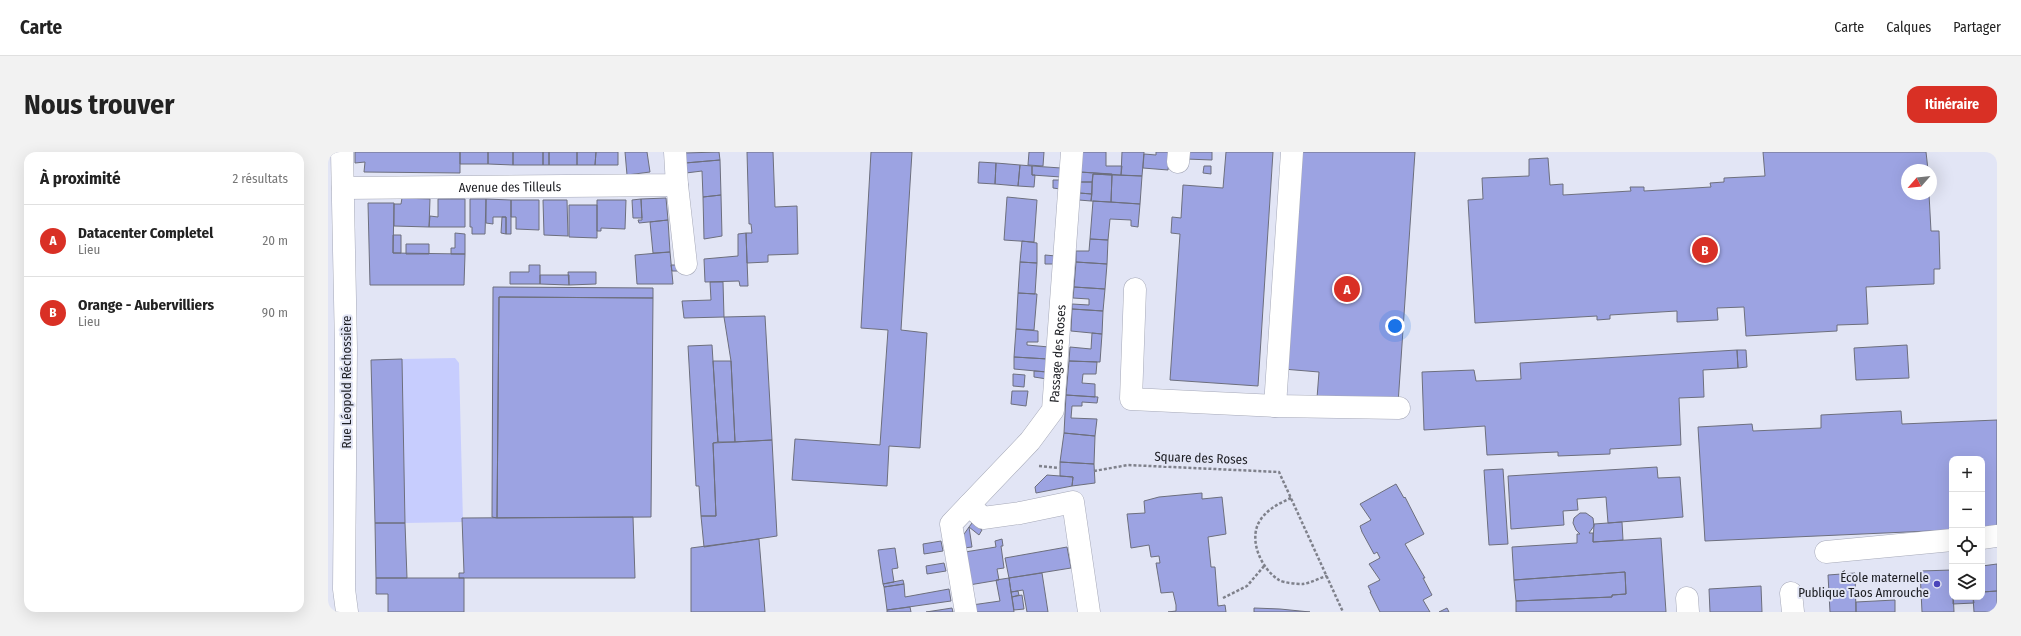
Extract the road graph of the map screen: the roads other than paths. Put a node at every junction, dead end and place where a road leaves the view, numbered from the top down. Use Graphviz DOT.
graph roads {
  1 [pos="342,152"];
  2 [pos="674,152"];
  3 [pos="1072,152"];
  4 [pos="1292,152"];
  5 [pos="677,185"];
  6 [pos="344,188"];
  7 [pos="686,264"];
  8 [pos="1135,289"];
  9 [pos="1275,406"];
  10 [pos="1399,408"];
  11 [pos="969,505"];
  12 [pos="1997,536"];
  13 [pos="1985,538"];
  14 [pos="1949,540"];
  15 [pos="1826,552"];
  16 [pos="347,612"];
  17 [pos="966,612"];
  18 [pos="1089,612"];
  1 -- 6 [label="street, Rue Léopold Réchossière"];
  2 -- 5 [label="street"];
  3 -- 11 [label="street, Passage des Roses"];
  4 -- 9 [label="street"];
  5 -- 6 [label="street, Avenue des Tilleuls"];
  5 -- 7 [label="street"];
  6 -- 16 [label="street, Rue Léopold Réchossière"];
  8 -- 9 [label="street"];
  9 -- 10 [label="street"];
  11 -- 17 [label="street, Passage des Roses"];
  11 -- 18 [label="street"];
  12 -- 13 [label="street"];
  14 -- 15 [label="street"];
}
